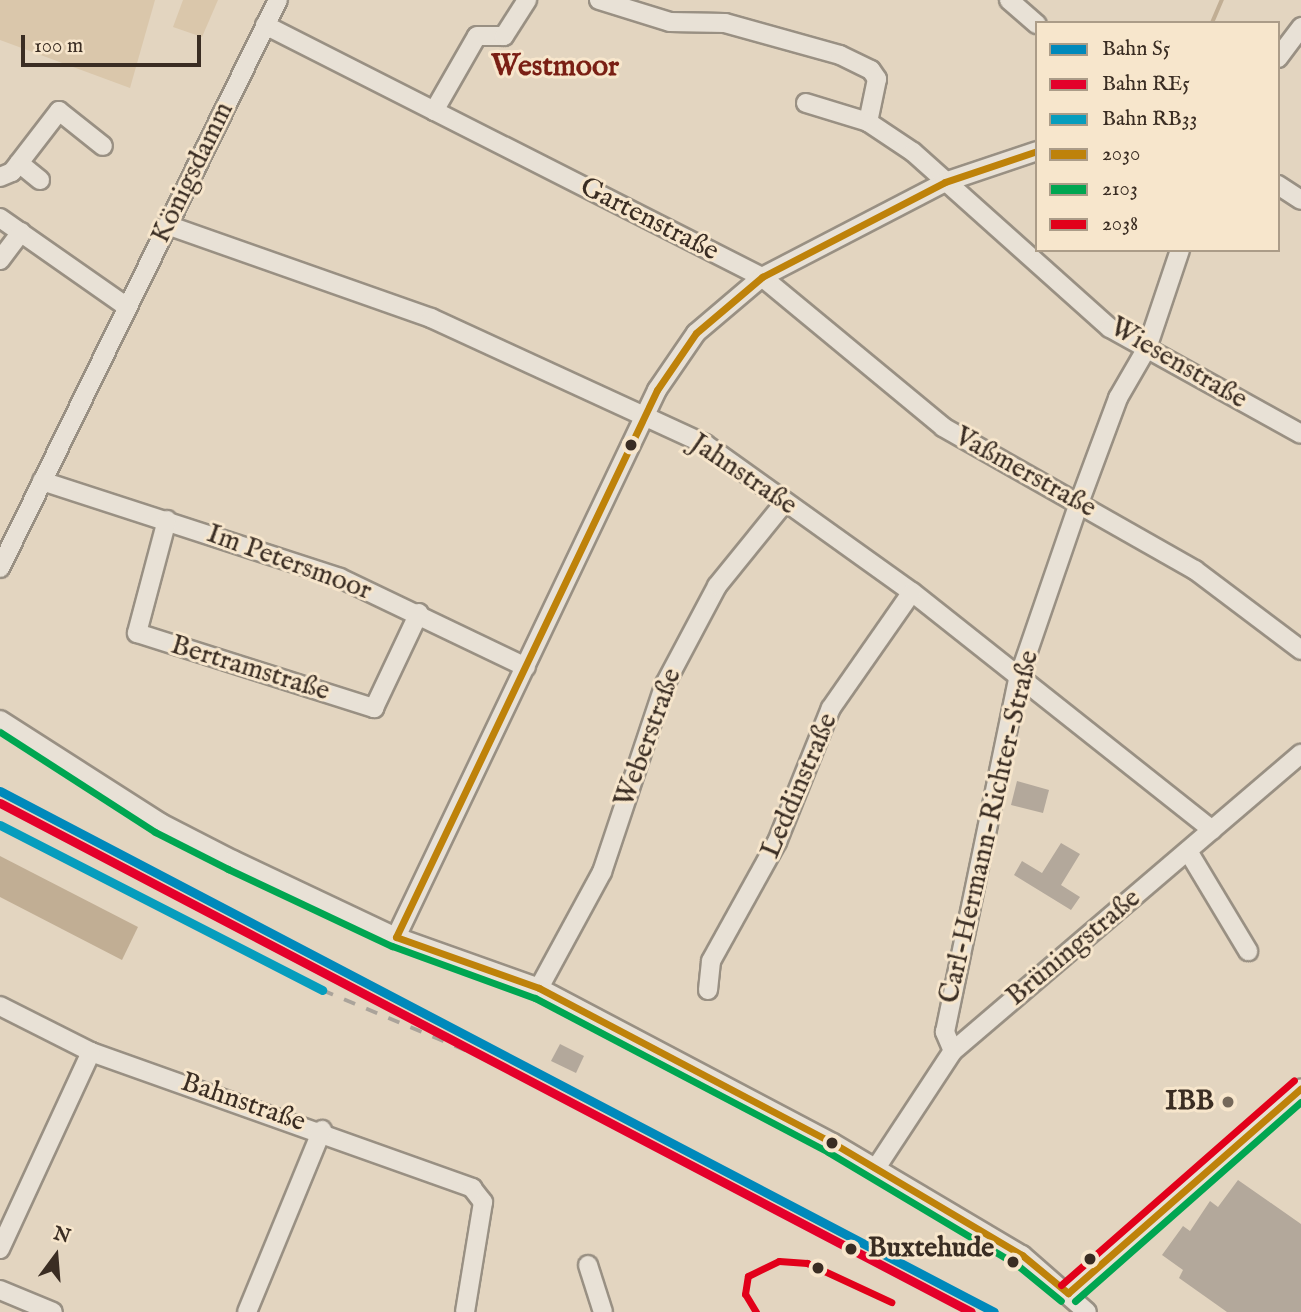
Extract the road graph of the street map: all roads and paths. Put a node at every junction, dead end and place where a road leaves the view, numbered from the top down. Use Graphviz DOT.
graph roads {
  1 [pos="278,0"];
  2 [pos="527,0"];
  3 [pos="599,0"];
  4 [pos="1009,0"];
  5 [pos="1035,22"];
  6 [pos="265,26"];
  7 [pos="1301,27"];
  8 [pos="1280,55"];
  9 [pos="806,103"];
  10 [pos="434,111"];
  11 [pos="868,122"];
  12 [pos="103,146"];
  13 [pos="1035,152"];
  14 [pos="19,163"];
  15 [pos="0,177"];
  16 [pos="40,180"];
  17 [pos="945,182"];
  18 [pos="1280,186"];
  19 [pos="1301,200"];
  20 [pos="0,218"];
  21 [pos="167,225"];
  22 [pos="22,232"];
  23 [pos="1179,252"];
  24 [pos="0,260"];
  25 [pos="762,277"];
  26 [pos="127,307"];
  27 [pos="1147,348"];
  28 [pos="645,419"];
  29 [pos="1301,434"];
  30 [pos="42,481"];
  31 [pos="785,502"];
  32 [pos="1079,503"];
  33 [pos="167,520"];
  34 [pos="0,568"];
  35 [pos="912,592"];
  36 [pos="419,613"];
  37 [pos="1301,650"];
  38 [pos="526,667"];
  39 [pos="1018,680"];
  40 [pos="0,720"];
  41 [pos="1301,754"];
  42 [pos="1212,830"];
  43 [pos="1188,851"];
  44 [pos="396,937"];
  45 [pos="1248,951"];
  46 [pos="539,988"];
  47 [pos="708,990"];
  48 [pos="0,1006"];
  49 [pos="953,1051"];
  50 [pos="92,1052"];
  51 [pos="1301,1088"];
  52 [pos="322,1130"];
  53 [pos="876,1168"];
  54 [pos="0,1250"];
  55 [pos="588,1265"];
  56 [pos="0,1290"];
  57 [pos="1068,1293"];
  58 [pos="53,1312"];
  59 [pos="247,1312"];
  60 [pos="465,1312"];
  61 [pos="603,1312"];
  62 [pos="1087,1312"];
  1 -- 6 [label="street, Königsdamm"];
  2 -- 10 [label="street"];
  3 -- 11 [label="street"];
  4 -- 5 [label="street"];
  6 -- 10 [label="street, Gartenstraße"];
  6 -- 21 [label="street, Königsdamm"];
  7 -- 8 [label="street"];
  9 -- 11 [label="street, Wiesenstraße"];
  10 -- 25 [label="street, Gartenstraße"];
  11 -- 17 [label="street, Wiesenstraße"];
  12 -- 14 [label="street"];
  13 -- 17 [label="street"];
  14 -- 15 [label="street"];
  14 -- 16 [label="street"];
  17 -- 25 [label="street"];
  17 -- 27 [label="street, Wiesenstraße"];
  18 -- 19 [label="street"];
  20 -- 22 [label="street"];
  21 -- 26 [label="street, Königsdamm"];
  21 -- 28 [label="street, Jahnstraße"];
  22 -- 24 [label="street"];
  22 -- 26 [label="street"];
  23 -- 27 [label="street, Carl-Hermann-Richter-Straße"];
  25 -- 28 [label="street"];
  25 -- 32 [label="street, Vaßmerstraße"];
  26 -- 30 [label="street, Königsdamm"];
  27 -- 29 [label="street, Wiesenstraße"];
  27 -- 32 [label="street, Carl-Hermann-Richter-Straße"];
  28 -- 31 [label="street, Jahnstraße"];
  28 -- 38 [label="street"];
  30 -- 33 [label="street, Im Petersmoor"];
  30 -- 34 [label="street, Königsdamm"];
  31 -- 35 [label="street, Jahnstraße"];
  31 -- 46 [label="street, Weberstraße"];
  32 -- 37 [label="street, Vaßmerstraße"];
  32 -- 39 [label="street, Carl-Hermann-Richter-Straße"];
  33 -- 36 [label="street, Im Petersmoor"];
  33 -- 36 [label="street, Bertramstraße"];
  35 -- 39 [label="street, Jahnstraße"];
  35 -- 47 [label="street, Leddinstraße"];
  36 -- 38 [label="street, Im Petersmoor"];
  38 -- 44 [label="street"];
  39 -- 42 [label="street, Jahnstraße"];
  39 -- 49 [label="street, Carl-Hermann-Richter-Straße"];
  40 -- 44 [label="street"];
  41 -- 42 [label="street, Brüningstraße"];
  42 -- 43 [label="street, Brüningstraße"];
  43 -- 45 [label="street"];
  43 -- 49 [label="street, Brüningstraße"];
  44 -- 46 [label="street"];
  46 -- 53 [label="street"];
  48 -- 50 [label="street, Bahnstraße"];
  49 -- 53 [label="street, Brüningstraße"];
  50 -- 52 [label="street, Bahnstraße"];
  50 -- 54 [label="street"];
  51 -- 57 [label="street"];
  52 -- 59 [label="street"];
  52 -- 60 [label="street, Bahnstraße"];
  53 -- 57 [label="street"];
  55 -- 61 [label="street"];
  56 -- 58 [label="street"];
  57 -- 62 [label="street"];
}
